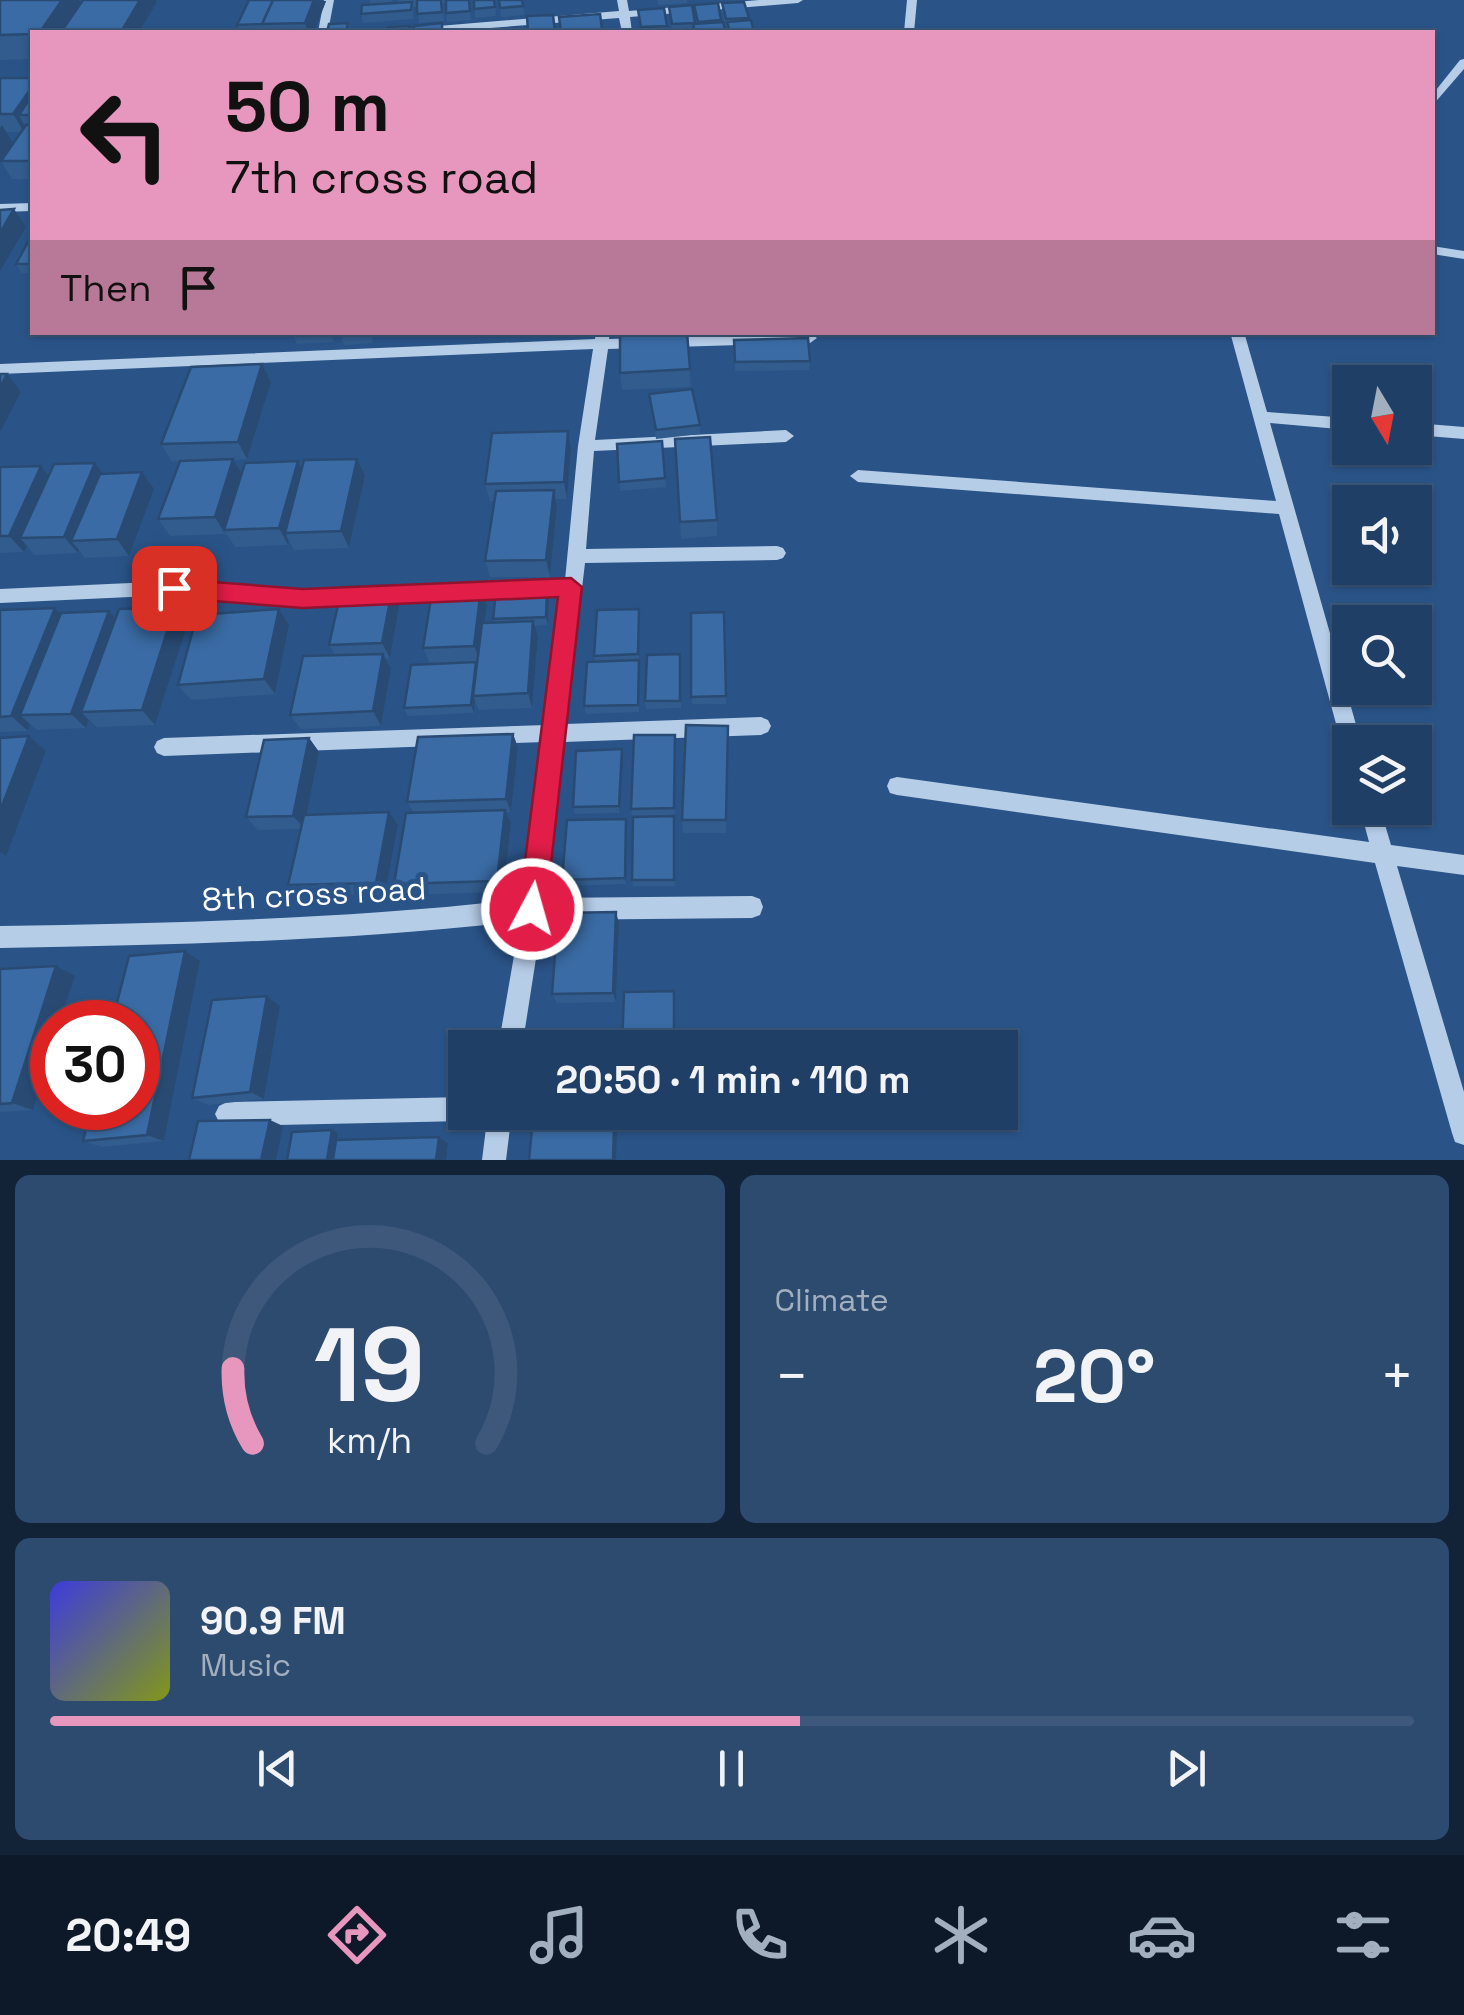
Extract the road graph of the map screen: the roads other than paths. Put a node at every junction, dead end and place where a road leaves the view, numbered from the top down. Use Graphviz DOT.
graph roads {
  1 [pos="329,0"];
  2 [pos="622,0"];
  3 [pos="798,0"];
  4 [pos="912,0"];
  5 [pos="625,15"];
  6 [pos="323,30"];
  7 [pos="428,30"];
  8 [pos="627,30"];
  9 [pos="910,30"];
  10 [pos="1464,62"];
  11 [pos="1435,100"];
  12 [pos="30,207"];
  13 [pos="0,208"];
  14 [pos="1435,250"];
  15 [pos="1464,254"];
  16 [pos="1238,335"];
  17 [pos="602,337"];
  18 [pos="810,338"];
  19 [pos="0,368"];
  20 [pos="1261,417"];
  21 [pos="1332,423"];
  22 [pos="1432,430"];
  23 [pos="1464,432"];
  24 [pos="786,436"];
  25 [pos="586,446"];
  26 [pos="858,476"];
  27 [pos="1283,508"];
  28 [pos="777,553"];
  29 [pos="576,556"];
  30 [pos="571,587"];
  31 [pos="0,596"];
  32 [pos="1346,725"];
  33 [pos="762,726"];
  34 [pos="552,731"];
  35 [pos="164,747"];
  36 [pos="896,786"];
  37 [pos="1375,825"];
  38 [pos="1384,855"];
  39 [pos="1464,865"];
  40 [pos="752,907"];
  41 [pos="532,909"];
  42 [pos="0,937"];
  43 [pos="513,1030"];
  44 [pos="448,1109"];
  45 [pos="227,1114"];
  46 [pos="498,1130"];
  47 [pos="1464,1133"];
  48 [pos="494,1160"];
  1 -- 6 [label="street"];
  2 -- 5 [label="street"];
  3 -- 5 [label="street"];
  4 -- 9 [label="street"];
  5 -- 7 [label="street"];
  5 -- 8 [label="street"];
  10 -- 11 [label="street"];
  12 -- 13 [label="street"];
  14 -- 15 [label="street"];
  16 -- 20 [label="street"];
  17 -- 18 [label="street"];
  17 -- 19 [label="street"];
  17 -- 25 [label="street"];
  20 -- 21 [label="street"];
  20 -- 27 [label="street"];
  22 -- 23 [label="street"];
  24 -- 25 [label="street"];
  25 -- 29 [label="street"];
  26 -- 27 [label="street"];
  27 -- 32 [label="street"];
  28 -- 29 [label="street"];
  29 -- 30 [label="street"];
  30 -- 31 [label="street"];
  30 -- 34 [label="street"];
  33 -- 34 [label="street"];
  34 -- 35 [label="street"];
  34 -- 41 [label="street"];
  36 -- 38 [label="street"];
  37 -- 38 [label="street"];
  38 -- 39 [label="street"];
  38 -- 47 [label="street"];
  40 -- 41 [label="street, 8th cross road"];
  41 -- 42 [label="street, 8th cross road"];
  41 -- 43 [label="street"];
  44 -- 45 [label="street"];
  46 -- 48 [label="street"];
}
